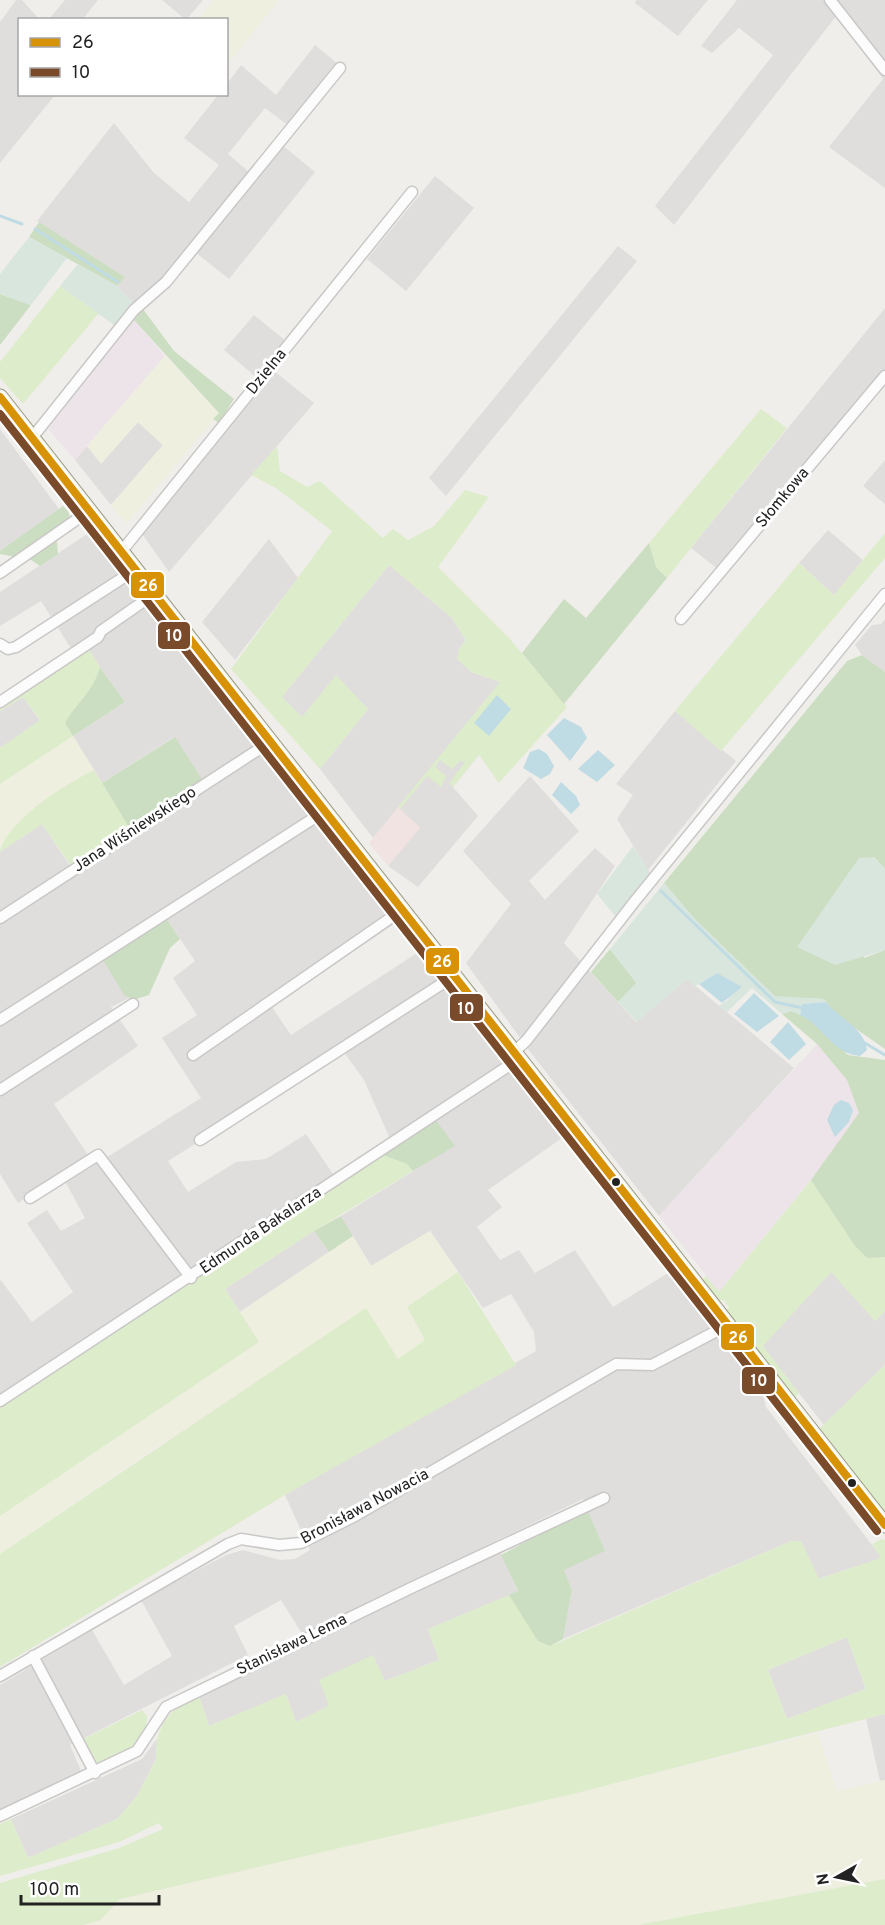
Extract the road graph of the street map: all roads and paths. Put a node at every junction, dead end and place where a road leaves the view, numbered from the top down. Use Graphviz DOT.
graph roads {
  1 [pos="831,0"];
  2 [pos="339,68"];
  3 [pos="885,70"];
  4 [pos="412,192"];
  5 [pos="885,376"];
  6 [pos="0,398"];
  7 [pos="32,438"];
  8 [pos="89,511"];
  9 [pos="121,552"];
  10 [pos="135,570"];
  11 [pos="0,573"];
  12 [pos="154,594"];
  13 [pos="885,594"];
  14 [pos="681,619"];
  15 [pos="0,644"];
  16 [pos="0,702"];
  17 [pos="270,742"];
  18 [pos="325,811"];
  19 [pos="402,909"];
  20 [pos="0,918"];
  21 [pos="454,976"];
  22 [pos="132,1004"];
  23 [pos="0,1020"];
  24 [pos="194,1055"];
  25 [pos="516,1055"];
  26 [pos="0,1090"];
  27 [pos="200,1140"];
  28 [pos="30,1198"];
  29 [pos="190,1278"];
  30 [pos="728,1325"];
  31 [pos="0,1401"];
  32 [pos="604,1498"];
  33 [pos="885,1525"];
  34 [pos="33,1656"];
  35 [pos="0,1676"];
  36 [pos="95,1773"];
  37 [pos="0,1816"];
  1 -- 3 [label="street"];
  2 -- 7 [label="street"];
  4 -- 9 [label="street, Dzielna"];
  5 -- 14 [label="street, Słomkowa"];
  6 -- 7 [label="main road"];
  7 -- 8 [label="main road"];
  8 -- 9 [label="main road"];
  8 -- 11 [label="street"];
  9 -- 10 [label="main road"];
  10 -- 12 [label="main road"];
  10 -- 15 [label="street"];
  12 -- 16 [label="street"];
  12 -- 17 [label="main road"];
  13 -- 25 [label="street, Edmunda Bakalarza"];
  17 -- 18 [label="main road"];
  17 -- 20 [label="street, Jana Wiśniewskiego"];
  18 -- 19 [label="main road"];
  18 -- 23 [label="street"];
  19 -- 21 [label="main road"];
  19 -- 24 [label="street"];
  21 -- 25 [label="main road"];
  21 -- 27 [label="street"];
  22 -- 26 [label="street"];
  25 -- 29 [label="street, Edmunda Bakalarza"];
  25 -- 30 [label="main road"];
  28 -- 29 [label="street"];
  29 -- 31 [label="street, Edmunda Bakalarza"];
  30 -- 33 [label="main road"];
  30 -- 34 [label="street, Bronisława Nowacia"];
  32 -- 36 [label="street, Stanisława Lema"];
  34 -- 35 [label="street, Bronisława Nowacia"];
  34 -- 36 [label="street"];
  36 -- 37 [label="street, Stanisława Lema"];
}
